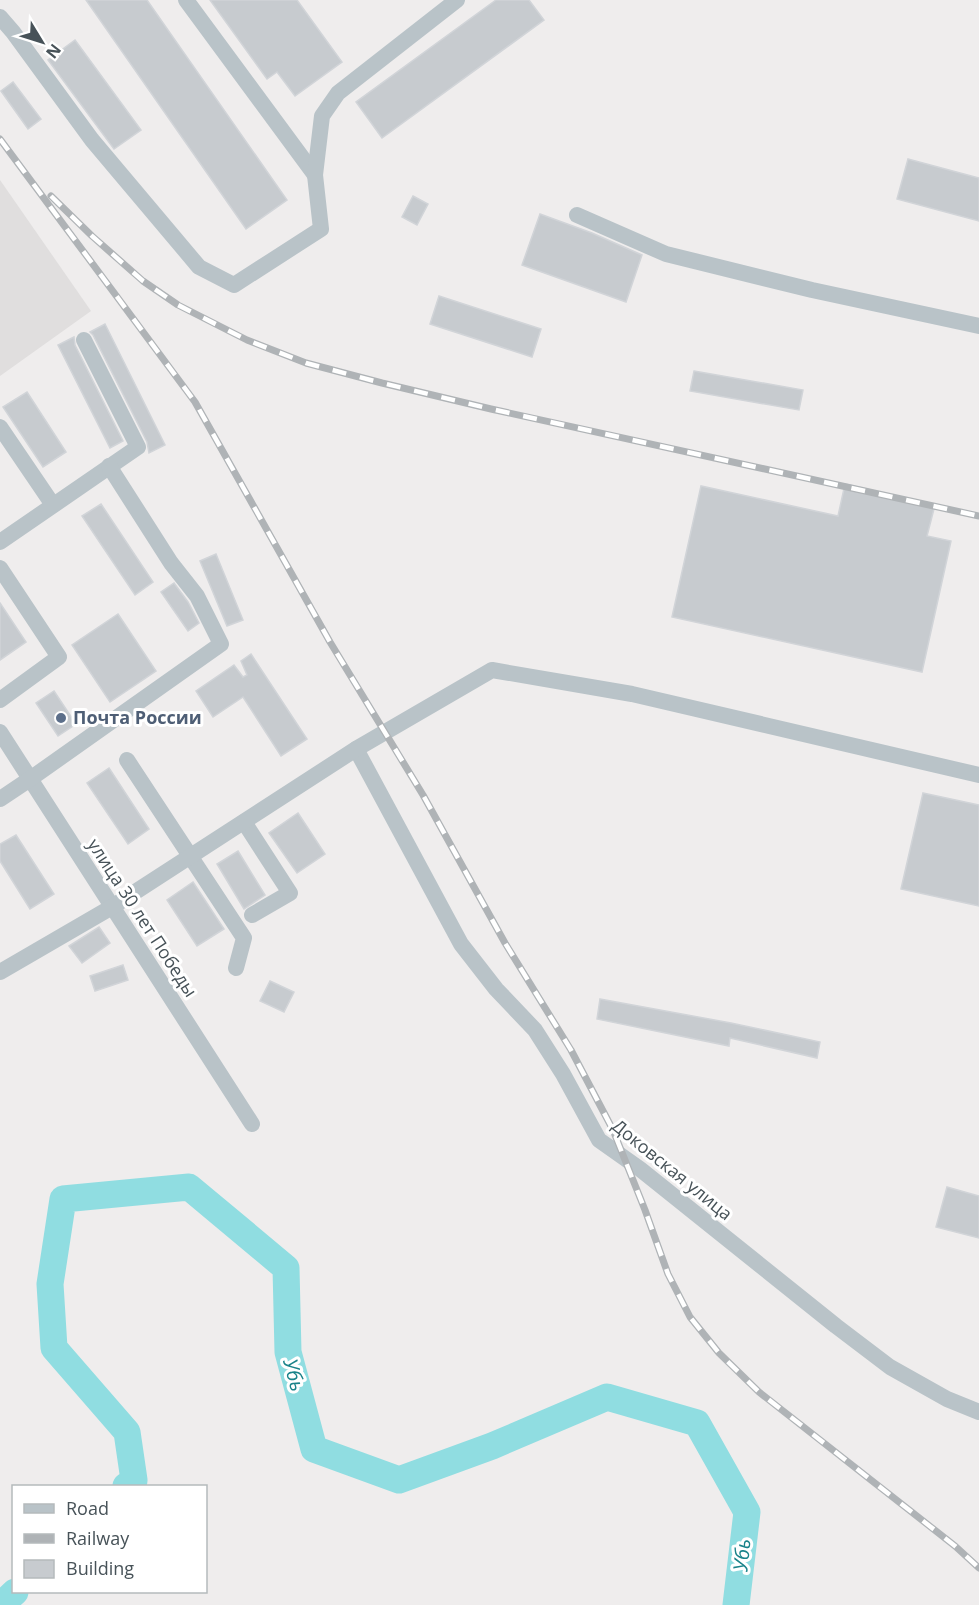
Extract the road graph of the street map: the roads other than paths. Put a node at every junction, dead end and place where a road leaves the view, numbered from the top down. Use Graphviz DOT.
graph roads {
  1 [pos="186,0"];
  2 [pos="457,0"];
  3 [pos="0,17"];
  4 [pos="315,175"];
  5 [pos="577,215"];
  6 [pos="979,326"];
  7 [pos="84,340"];
  8 [pos="0,427"];
  9 [pos="109,466"];
  10 [pos="53,505"];
  11 [pos="0,542"];
  12 [pos="0,568"];
  13 [pos="0,700"];
  14 [pos="0,732"];
  15 [pos="356,749"];
  16 [pos="127,760"];
  17 [pos="979,775"];
  18 [pos="30,779"];
  19 [pos="0,799"];
  20 [pos="244,822"];
  21 [pos="190,857"];
  22 [pos="112,907"];
  23 [pos="252,915"];
  24 [pos="236,968"];
  25 [pos="0,972"];
  26 [pos="252,1124"];
  27 [pos="979,1412"];
  1 -- 4 [label="street"];
  2 -- 4 [label="street"];
  3 -- 4 [label="street"];
  5 -- 6 [label="street"];
  7 -- 9 [label="street"];
  8 -- 10 [label="street"];
  9 -- 10 [label="street"];
  9 -- 18 [label="street"];
  10 -- 11 [label="street"];
  12 -- 13 [label="street"];
  14 -- 18 [label="street, улица 30 лет Победы"];
  15 -- 17 [label="street"];
  15 -- 20 [label="street"];
  15 -- 27 [label="street, Доковская улица"];
  16 -- 21 [label="street"];
  18 -- 19 [label="street"];
  18 -- 22 [label="street, улица 30 лет Победы"];
  20 -- 21 [label="street"];
  20 -- 23 [label="street"];
  21 -- 22 [label="street"];
  21 -- 24 [label="street"];
  22 -- 25 [label="street"];
  22 -- 26 [label="street, улица 30 лет Победы"];
}
